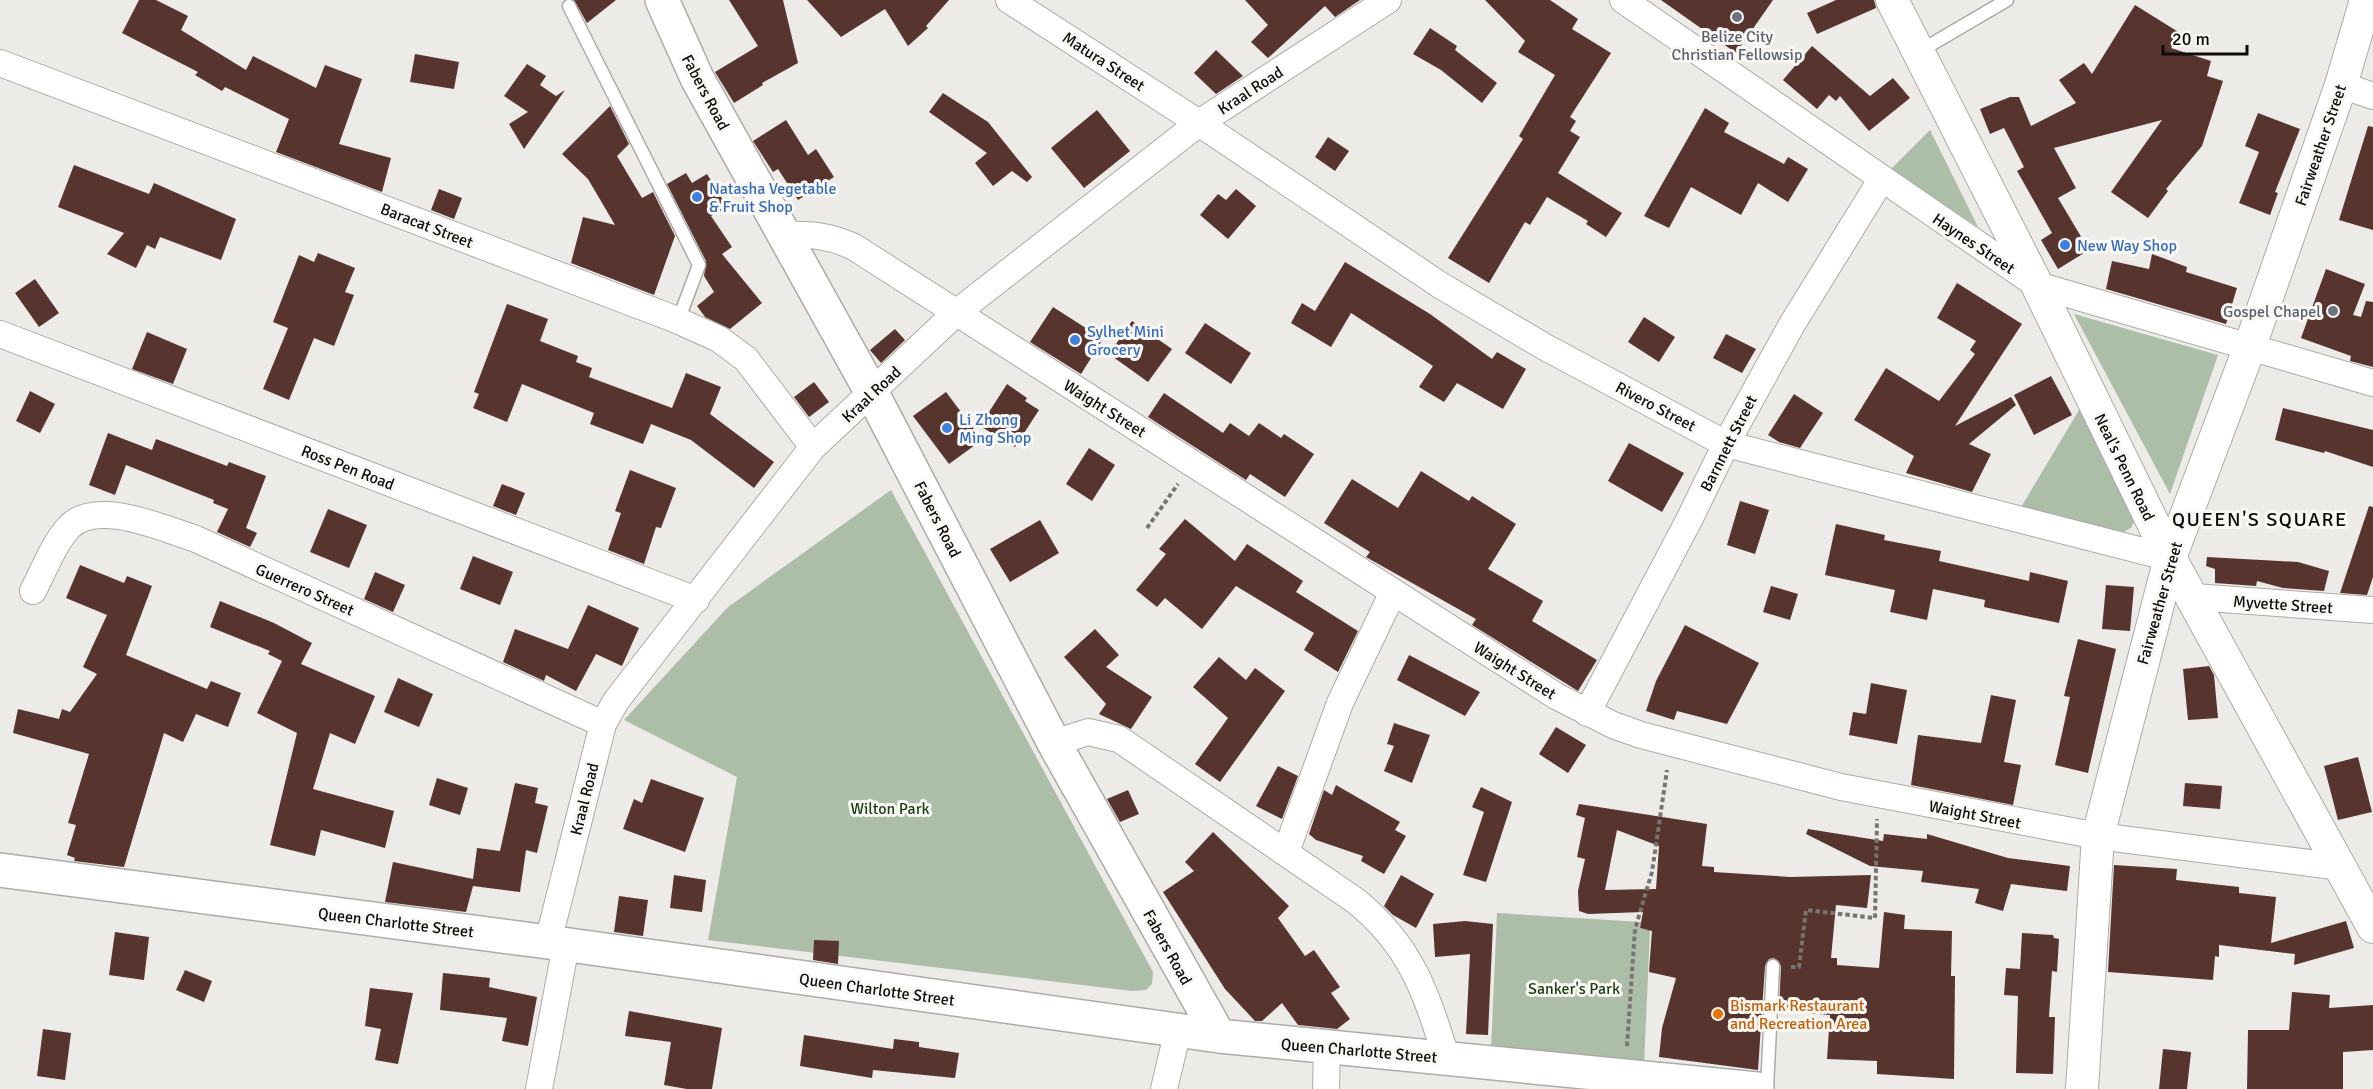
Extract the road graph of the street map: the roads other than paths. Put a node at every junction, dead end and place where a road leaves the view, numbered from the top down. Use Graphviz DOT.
graph roads {
  1 [pos="662,0"];
  2 [pos="1388,0"];
  3 [pos="1623,0"];
  4 [pos="1892,0"];
  5 [pos="2007,0"];
  6 [pos="2366,0"];
  7 [pos="1015,1"];
  8 [pos="569,6"];
  9 [pos="1918,52"];
  10 [pos="0,63"];
  11 [pos="2341,85"];
  12 [pos="2373,96"];
  13 [pos="1199,123"];
  14 [pos="1881,180"];
  15 [pos="786,235"];
  16 [pos="2037,285"];
  17 [pos="956,314"];
  18 [pos="678,321"];
  19 [pos="0,334"];
  20 [pos="2249,349"];
  21 [pos="2373,383"];
  22 [pos="872,393"];
  23 [pos="1726,444"];
  24 [pos="813,447"];
  25 [pos="2170,558"];
  26 [pos="33,591"];
  27 [pos="1393,591"];
  28 [pos="2194,597"];
  29 [pos="696,600"];
  30 [pos="2373,610"];
  31 [pos="1587,713"];
  32 [pos="603,724"];
  33 [pos="1054,743"];
  34 [pos="2098,836"];
  35 [pos="1286,852"];
  36 [pos="2341,867"];
  37 [pos="0,870"];
  38 [pos="2373,927"];
  39 [pos="557,944"];
  40 [pos="1773,966"];
  41 [pos="1178,1030"];
  42 [pos="1219,1036"];
  43 [pos="1328,1048"];
  44 [pos="1446,1057"];
  45 [pos="539,1089"];
  46 [pos="1164,1089"];
  47 [pos="1326,1089"];
  48 [pos="1756,1089"];
  49 [pos="1767,1089"];
  50 [pos="2082,1089"];
  1 -- 15 [label="main road, Fabers Road"];
  2 -- 13 [label="street, Kraal Road"];
  3 -- 14 [label="street, Haynes Street"];
  4 -- 9 [label="street, Neal's Penn Road"];
  5 -- 9 [label="lane"];
  6 -- 11 [label="street, Fairweather Street"];
  7 -- 13 [label="street, Matura Street"];
  8 -- 18 [label="lane"];
  9 -- 16 [label="street, Neal's Penn Road"];
  10 -- 18 [label="street, Baracat Street"];
  11 -- 12 [label="street"];
  11 -- 20 [label="street, Fairweather Street"];
  13 -- 17 [label="street, Kraal Road"];
  13 -- 23 [label="street, Rivero Street"];
  14 -- 16 [label="street, Haynes Street"];
  14 -- 23 [label="street, Barnnett Street"];
  15 -- 17 [label="street, Waight Street"];
  15 -- 22 [label="main road, Fabers Road"];
  16 -- 20 [label="street, Haynes Street"];
  16 -- 25 [label="street, Neal's Penn Road"];
  17 -- 22 [label="street, Kraal Road"];
  17 -- 27 [label="street, Waight Street"];
  18 -- 24 [label="street, Baracat Street"];
  19 -- 29 [label="street, Ross Pen Road"];
  20 -- 21 [label="street, Haynes Street"];
  20 -- 25 [label="street, Fairweather Street"];
  22 -- 24 [label="street, Kraal Road"];
  22 -- 33 [label="main road, Fabers Road"];
  23 -- 25 [label="street, Rivero Street"];
  23 -- 31 [label="street, Barnnett Street"];
  24 -- 29 [label="street, Kraal Road"];
  25 -- 28 [label="street, Neal's Penn Road"];
  25 -- 34 [label="street, Fairweather Street"];
  26 -- 32 [label="street, Guerrero Street"];
  27 -- 31 [label="street, Waight Street"];
  27 -- 35 [label="street"];
  28 -- 30 [label="street, Myvette Street"];
  28 -- 36 [label="street, Neal's Penn Road"];
  29 -- 32 [label="street, Kraal Road"];
  31 -- 34 [label="street, Waight Street"];
  32 -- 39 [label="street, Kraal Road"];
  33 -- 35 [label="street"];
  33 -- 42 [label="main road, Fabers Road"];
  34 -- 36 [label="street, Waight Street"];
  34 -- 50 [label="street, Fairweather Street"];
  35 -- 44 [label="street"];
  36 -- 38 [label="street, Neal's Penn Road"];
  37 -- 39 [label="main road, Queen Charlotte Street"];
  39 -- 41 [label="main road, Queen Charlotte Street"];
  39 -- 45 [label="street, Kraal Road"];
  40 -- 49 [label="lane"];
  41 -- 42 [label="main road, Queen Charlotte Street"];
  41 -- 46 [label="street"];
  42 -- 43 [label="main road, Queen Charlotte Street"];
  43 -- 44 [label="main road, Queen Charlotte Street"];
  43 -- 47 [label="street"];
  44 -- 48 [label="main road, Queen Charlotte Street"];
}
